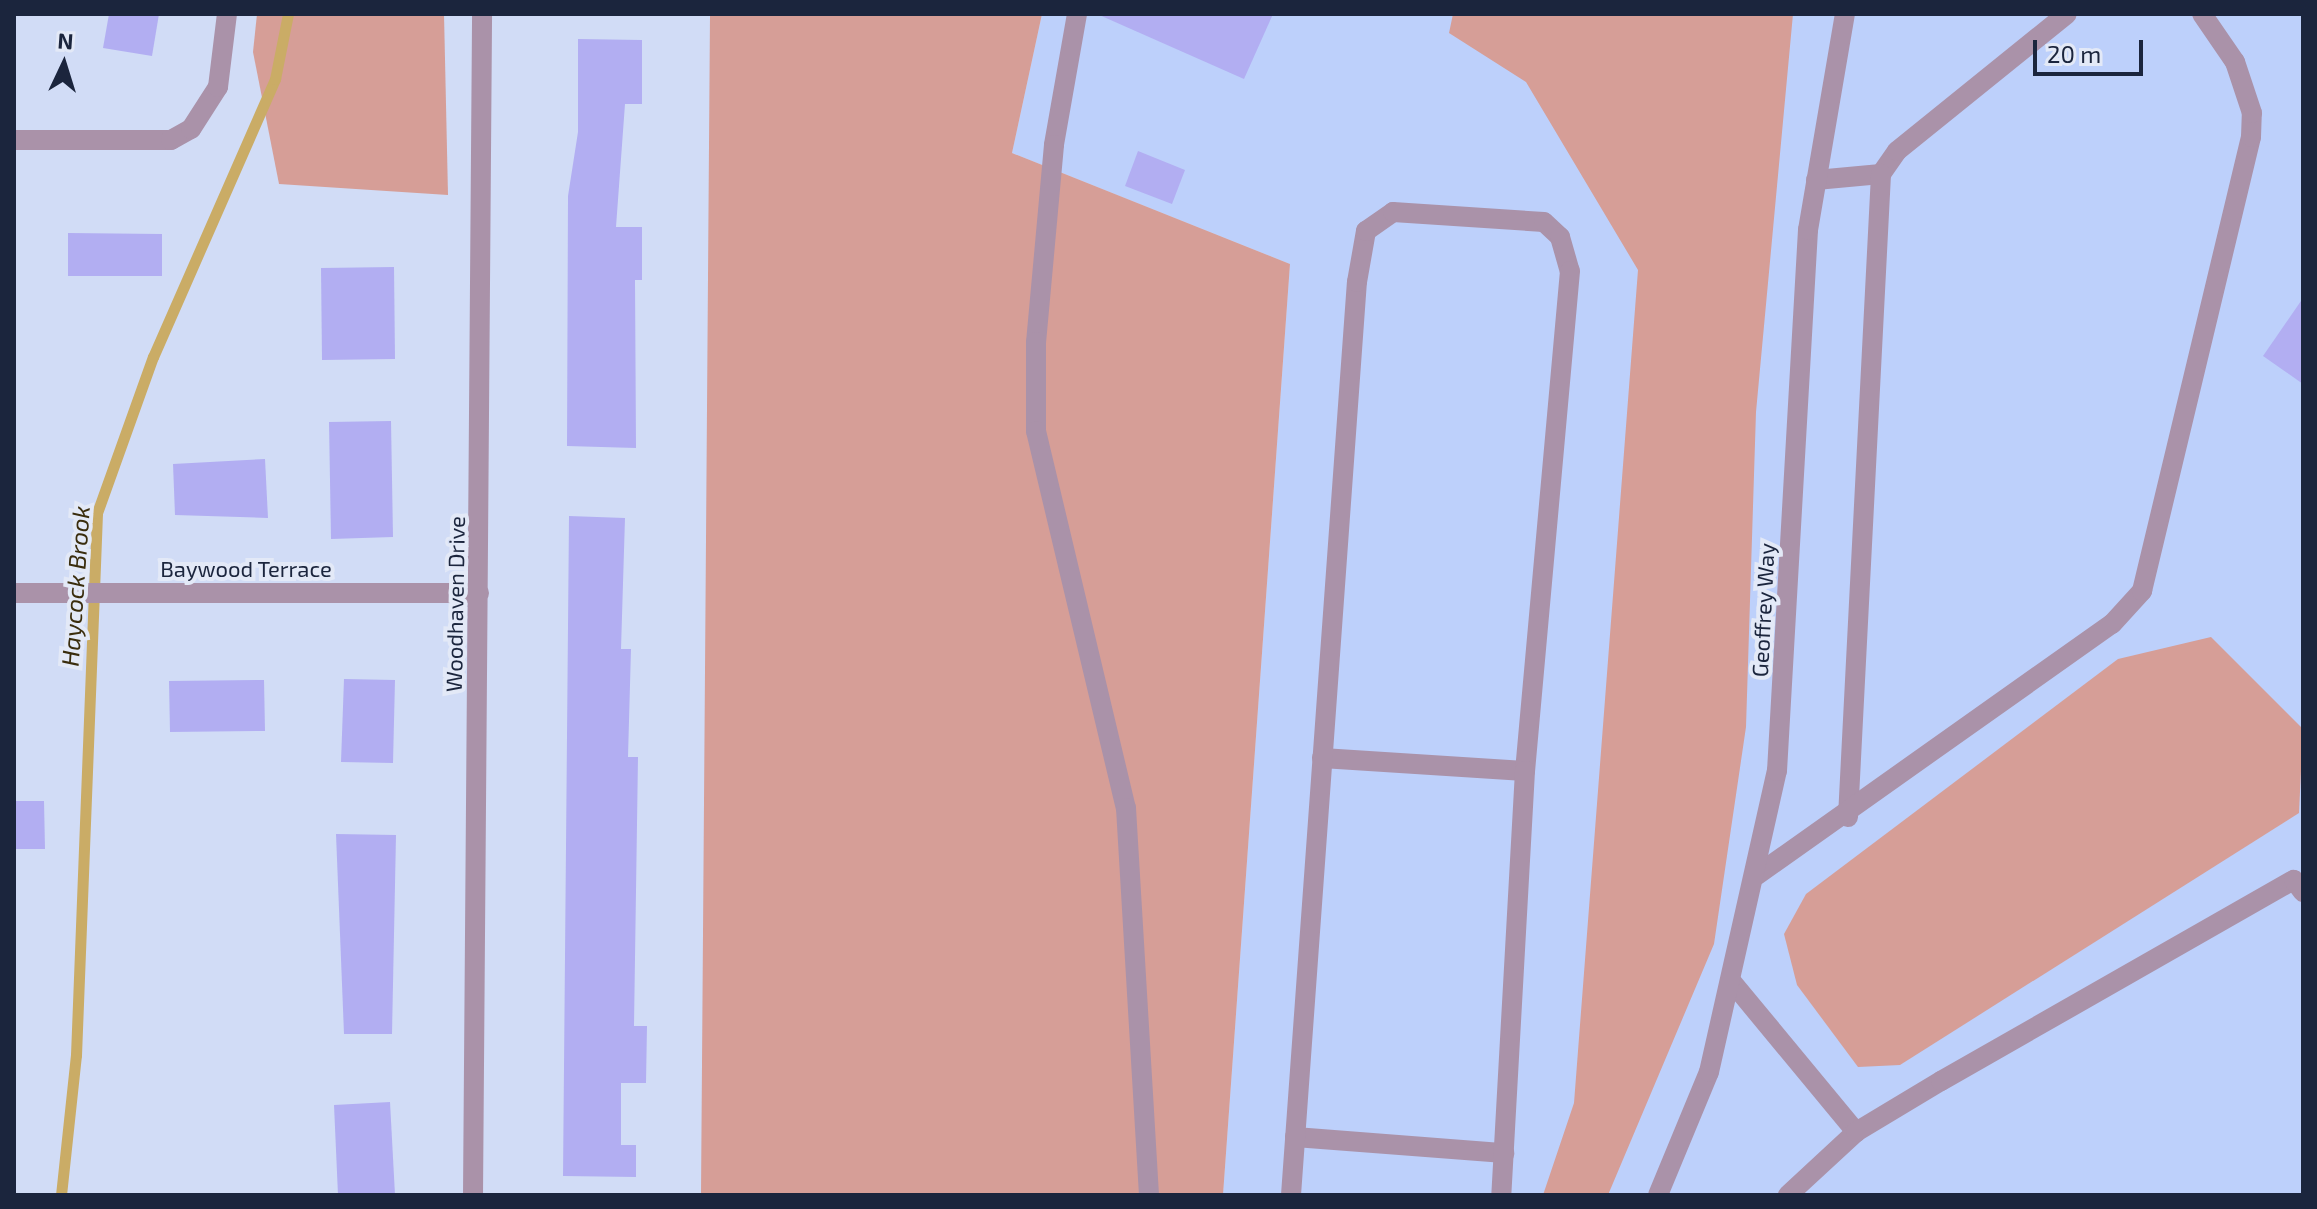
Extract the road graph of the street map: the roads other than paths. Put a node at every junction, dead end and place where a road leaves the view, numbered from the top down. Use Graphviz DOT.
graph roads {
  1 [pos="227,14"];
  2 [pos="482,14"];
  3 [pos="1077,14"];
  4 [pos="1845,14"];
  5 [pos="2067,14"];
  6 [pos="2202,14"];
  7 [pos="14,140"];
  8 [pos="1881,174"];
  9 [pos="1816,180"];
  10 [pos="14,593"];
  11 [pos="479,593"];
  12 [pos="1322,758"];
  13 [pos="1525,771"];
  14 [pos="1848,817"];
  15 [pos="1757,875"];
  16 [pos="2303,892"];
  17 [pos="1732,982"];
  18 [pos="1856,1132"];
  19 [pos="1295,1137"];
  20 [pos="1504,1153"];
  21 [pos="473,1195"];
  22 [pos="1149,1195"];
  23 [pos="1291,1195"];
  24 [pos="1501,1195"];
  25 [pos="1658,1195"];
  26 [pos="1788,1195"];
  1 -- 7 [label="street"];
  2 -- 11 [label="street, Woodhaven Drive"];
  3 -- 22 [label="street"];
  4 -- 9 [label="street, Geoffrey Way"];
  5 -- 8 [label="street"];
  6 -- 14 [label="street"];
  8 -- 9 [label="street"];
  8 -- 14 [label="street"];
  9 -- 15 [label="street, Geoffrey Way"];
  10 -- 11 [label="street, Baywood Terrace"];
  11 -- 21 [label="street, Woodhaven Drive"];
  12 -- 13 [label="street"];
  12 -- 13 [label="street"];
  12 -- 19 [label="street"];
  13 -- 20 [label="street"];
  14 -- 15 [label="street"];
  15 -- 17 [label="street, Geoffrey Way"];
  16 -- 18 [label="street"];
  17 -- 18 [label="street"];
  17 -- 25 [label="street, Geoffrey Way"];
  18 -- 26 [label="street"];
  19 -- 20 [label="street"];
  19 -- 23 [label="street"];
  20 -- 24 [label="street"];
}
